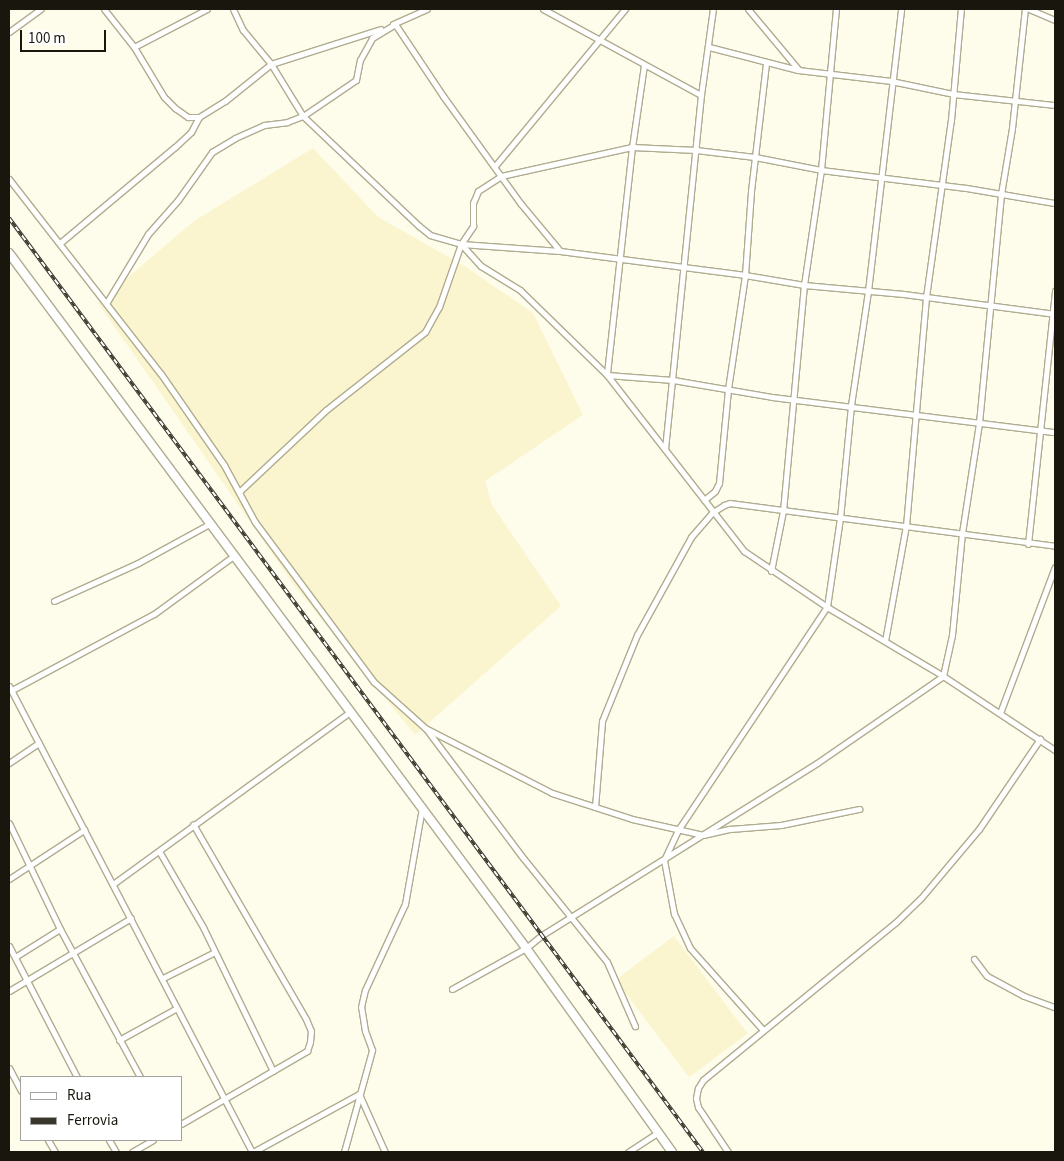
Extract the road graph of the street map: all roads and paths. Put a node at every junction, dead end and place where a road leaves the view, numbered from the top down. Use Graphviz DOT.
graph roads {
  1 [pos="42,9"];
  2 [pos="104,9"];
  3 [pos="207,9"];
  4 [pos="233,9"];
  5 [pos="426,9"];
  6 [pos="542,9"];
  7 [pos="625,9"];
  8 [pos="713,9"];
  9 [pos="748,9"];
  10 [pos="836,9"];
  11 [pos="901,9"];
  12 [pos="961,9"];
  13 [pos="1025,9"];
  14 [pos="1029,9"];
  15 [pos="1045,9"];
  16 [pos="1044,15"];
  17 [pos="1055,20"];
  18 [pos="395,24"];
  19 [pos="9,32"];
  20 [pos="600,40"];
  21 [pos="134,47"];
  22 [pos="708,47"];
  23 [pos="766,62"];
  24 [pos="271,64"];
  25 [pos="644,66"];
  26 [pos="798,70"];
  27 [pos="829,72"];
  28 [pos="891,81"];
  29 [pos="701,94"];
  30 [pos="953,94"];
  31 [pos="1014,100"];
  32 [pos="1055,105"];
  33 [pos="303,116"];
  34 [pos="199,117"];
  35 [pos="632,147"];
  36 [pos="696,150"];
  37 [pos="755,158"];
  38 [pos="495,166"];
  39 [pos="821,170"];
  40 [pos="501,176"];
  41 [pos="9,179"];
  42 [pos="880,179"];
  43 [pos="942,185"];
  44 [pos="1001,194"];
  45 [pos="1055,203"];
  46 [pos="60,243"];
  47 [pos="461,244"];
  48 [pos="560,251"];
  49 [pos="9,253"];
  50 [pos="621,258"];
  51 [pos="684,267"];
  52 [pos="745,275"];
  53 [pos="804,285"];
  54 [pos="1055,290"];
  55 [pos="868,291"];
  56 [pos="926,297"];
  57 [pos="107,302"];
  58 [pos="991,306"];
  59 [pos="1053,314"];
  60 [pos="607,375"];
  61 [pos="673,380"];
  62 [pos="728,389"];
  63 [pos="792,399"];
  64 [pos="852,405"];
  65 [pos="915,413"];
  66 [pos="979,423"];
  67 [pos="1040,430"];
  68 [pos="1055,432"];
  69 [pos="665,449"];
  70 [pos="240,491"];
  71 [pos="704,500"];
  72 [pos="783,511"];
  73 [pos="713,512"];
  74 [pos="840,518"];
  75 [pos="211,523"];
  76 [pos="906,526"];
  77 [pos="962,533"];
  78 [pos="1028,544"];
  79 [pos="1055,546"];
  80 [pos="235,555"];
  81 [pos="1055,567"];
  82 [pos="771,571"];
  83 [pos="54,601"];
  84 [pos="827,607"];
  85 [pos="885,641"];
  86 [pos="943,676"];
  87 [pos="10,688"];
  88 [pos="348,712"];
  89 [pos="1000,714"];
  90 [pos="425,728"];
  91 [pos="1040,739"];
  92 [pos="40,743"];
  93 [pos="1055,748"];
  94 [pos="9,763"];
  95 [pos="594,807"];
  96 [pos="422,808"];
  97 [pos="859,809"];
  98 [pos="9,823"];
  99 [pos="193,824"];
  100 [pos="84,830"];
  101 [pos="678,830"];
  102 [pos="703,835"];
  103 [pos="159,851"];
  104 [pos="664,860"];
  105 [pos="28,866"];
  106 [pos="9,879"];
  107 [pos="113,884"];
  108 [pos="570,917"];
  109 [pos="131,918"];
  110 [pos="60,929"];
  111 [pos="9,946"];
  112 [pos="526,948"];
  113 [pos="215,952"];
  114 [pos="72,953"];
  115 [pos="15,957"];
  116 [pos="974,959"];
  117 [pos="163,978"];
  118 [pos="26,981"];
  119 [pos="452,989"];
  120 [pos="9,991"];
  121 [pos="1055,1007"];
  122 [pos="177,1008"];
  123 [pos="635,1026"];
  124 [pos="763,1030"];
  125 [pos="119,1040"];
  126 [pos="9,1068"];
  127 [pos="273,1071"];
  128 [pos="76,1076"];
  129 [pos="139,1076"];
  130 [pos="20,1089"];
  131 [pos="358,1094"];
  132 [pos="225,1100"];
  133 [pos="182,1123"];
  134 [pos="657,1133"];
  135 [pos="49,1141"];
  136 [pos="110,1141"];
  137 [pos="151,1141"];
  138 [pos="55,1152"];
  139 [pos="116,1152"];
  140 [pos="132,1152"];
  141 [pos="253,1152"];
  142 [pos="344,1152"];
  143 [pos="385,1152"];
  144 [pos="628,1152"];
  145 [pos="672,1152"];
  146 [pos="728,1152"];
  1 -- 19 [label="street"];
  2 -- 21 [label="street"];
  3 -- 21 [label="street"];
  4 -- 24 [label="street"];
  5 -- 18 [label="street"];
  6 -- 20 [label="street"];
  7 -- 20 [label="street"];
  8 -- 22 [label="street"];
  9 -- 26 [label="street"];
  10 -- 27 [label="street"];
  11 -- 28 [label="street"];
  12 -- 30 [label="street"];
  13 -- 31 [label="street"];
  14 -- 16 [label="street"];
  15 -- 16 [label="street"];
  16 -- 17 [label="street"];
  18 -- 24 [label="street"];
  18 -- 33 [label="street"];
  18 -- 38 [label="street"];
  20 -- 25 [label="street"];
  20 -- 38 [label="street"];
  21 -- 34 [label="street"];
  22 -- 23 [label="street"];
  22 -- 29 [label="street"];
  23 -- 26 [label="street"];
  23 -- 37 [label="street"];
  24 -- 33 [label="street"];
  24 -- 34 [label="street"];
  25 -- 29 [label="street"];
  25 -- 35 [label="street"];
  26 -- 27 [label="street"];
  27 -- 28 [label="street"];
  27 -- 39 [label="street"];
  28 -- 30 [label="street"];
  28 -- 42 [label="street"];
  29 -- 36 [label="street"];
  30 -- 31 [label="street"];
  30 -- 43 [label="street"];
  31 -- 32 [label="street"];
  31 -- 44 [label="street"];
  33 -- 47 [label="street"];
  33 -- 57 [label="street"];
  34 -- 46 [label="street"];
  35 -- 36 [label="street"];
  35 -- 40 [label="street"];
  35 -- 50 [label="street"];
  36 -- 37 [label="street"];
  36 -- 51 [label="street"];
  37 -- 39 [label="street"];
  37 -- 52 [label="street"];
  38 -- 40 [label="street"];
  39 -- 42 [label="street"];
  39 -- 53 [label="street"];
  40 -- 47 [label="street"];
  40 -- 48 [label="street"];
  41 -- 46 [label="street"];
  42 -- 43 [label="street"];
  42 -- 55 [label="street"];
  43 -- 44 [label="street"];
  43 -- 56 [label="street"];
  44 -- 45 [label="street"];
  44 -- 58 [label="street"];
  46 -- 57 [label="street"];
  47 -- 48 [label="street"];
  47 -- 60 [label="street"];
  47 -- 70 [label="street"];
  48 -- 50 [label="street"];
  49 -- 75 [label="street"];
  50 -- 51 [label="street"];
  50 -- 60 [label="street"];
  51 -- 52 [label="street"];
  51 -- 61 [label="street"];
  52 -- 53 [label="street"];
  52 -- 62 [label="street"];
  53 -- 55 [label="street"];
  53 -- 63 [label="street"];
  54 -- 59 [label="street"];
  55 -- 56 [label="street"];
  55 -- 64 [label="street"];
  56 -- 58 [label="street"];
  56 -- 65 [label="street"];
  57 -- 70 [label="street"];
  58 -- 59 [label="street"];
  58 -- 66 [label="street"];
  59 -- 67 [label="street"];
  60 -- 61 [label="street"];
  60 -- 69 [label="street"];
  61 -- 62 [label="street"];
  61 -- 69 [label="street"];
  62 -- 63 [label="street"];
  62 -- 71 [label="street"];
  63 -- 64 [label="street"];
  63 -- 72 [label="street"];
  64 -- 65 [label="street"];
  64 -- 74 [label="street"];
  65 -- 66 [label="street"];
  65 -- 76 [label="street"];
  66 -- 67 [label="street"];
  66 -- 77 [label="street"];
  67 -- 68 [label="street"];
  67 -- 78 [label="street"];
  69 -- 71 [label="street"];
  70 -- 90 [label="street"];
  71 -- 73 [label="street"];
  72 -- 73 [label="street"];
  72 -- 74 [label="street"];
  72 -- 82 [label="street"];
  73 -- 82 [label="street"];
  73 -- 95 [label="street"];
  74 -- 76 [label="street"];
  74 -- 84 [label="street"];
  75 -- 80 [label="street"];
  75 -- 83 [label="street"];
  76 -- 77 [label="street"];
  76 -- 85 [label="street"];
  77 -- 78 [label="street"];
  77 -- 86 [label="street"];
  78 -- 79 [label="street"];
  80 -- 87 [label="street"];
  80 -- 88 [label="street"];
  81 -- 89 [label="street"];
  82 -- 84 [label="street"];
  84 -- 85 [label="street"];
  84 -- 101 [label="street"];
  85 -- 86 [label="street"];
  86 -- 89 [label="street"];
  86 -- 102 [label="street"];
  87 -- 92 [label="street"];
  88 -- 96 [label="street"];
  88 -- 99 [label="street"];
  89 -- 91 [label="street"];
  90 -- 95 [label="street"];
  90 -- 108 [label="street"];
  91 -- 93 [label="street"];
  91 -- 124 [label="street"];
  92 -- 94 [label="street"];
  92 -- 100 [label="street"];
  95 -- 101 [label="street"];
  96 -- 112 [label="street"];
  96 -- 131 [label="street"];
  97 -- 102 [label="street"];
  98 -- 105 [label="street"];
  99 -- 103 [label="street"];
  99 -- 127 [label="street"];
  100 -- 105 [label="street"];
  100 -- 107 [label="street"];
  101 -- 102 [label="street"];
  101 -- 104 [label="street"];
  102 -- 104 [label="street"];
  103 -- 107 [label="street"];
  103 -- 113 [label="street"];
  104 -- 108 [label="street"];
  104 -- 124 [label="street"];
  105 -- 106 [label="street"];
  105 -- 110 [label="street"];
  107 -- 109 [label="street"];
  108 -- 112 [label="street"];
  108 -- 123 [label="street"];
  109 -- 114 [label="street"];
  109 -- 117 [label="street"];
  110 -- 114 [label="street"];
  110 -- 115 [label="street"];
  111 -- 115 [label="street"];
  112 -- 119 [label="street"];
  112 -- 134 [label="street"];
  113 -- 117 [label="street"];
  113 -- 127 [label="street"];
  114 -- 118 [label="street"];
  114 -- 125 [label="street"];
  115 -- 118 [label="street"];
  116 -- 121 [label="street"];
  117 -- 122 [label="street"];
  118 -- 120 [label="street"];
  118 -- 128 [label="street"];
  122 -- 125 [label="street"];
  122 -- 132 [label="street"];
  124 -- 146 [label="street"];
  125 -- 129 [label="street"];
  126 -- 130 [label="street"];
  127 -- 132 [label="street"];
  131 -- 141 [label="street"];
  131 -- 142 [label="street"];
  131 -- 143 [label="street"];
  132 -- 133 [label="street"];
  132 -- 141 [label="street"];
  134 -- 144 [label="street"];
  134 -- 145 [label="street"];
  135 -- 138 [label="street"];
  136 -- 139 [label="street"];
  137 -- 140 [label="street"];
}
